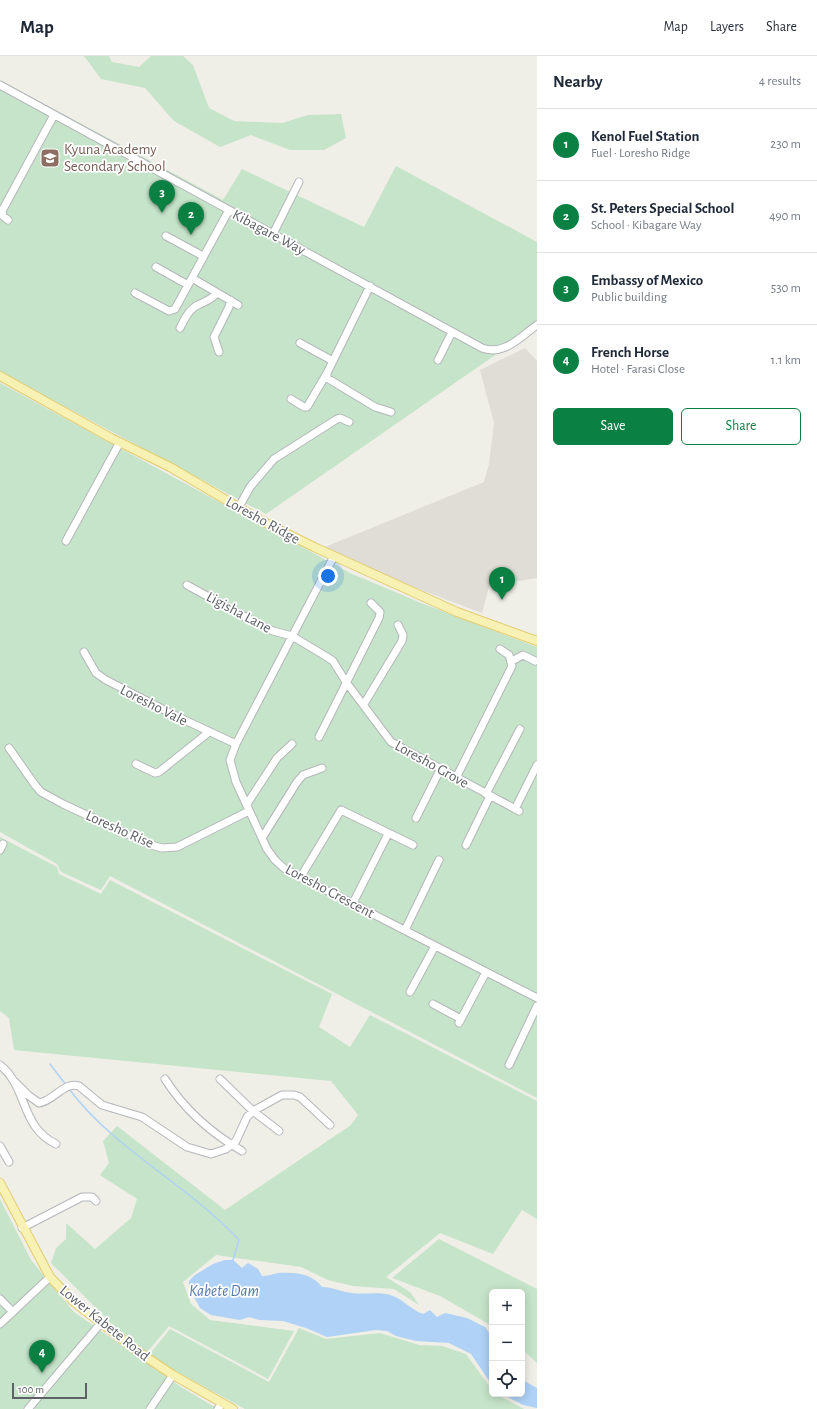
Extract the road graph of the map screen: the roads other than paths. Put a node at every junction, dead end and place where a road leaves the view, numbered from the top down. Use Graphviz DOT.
graph roads {
  1 [pos="0,85"];
  2 [pos="54,115"];
  3 [pos="299,182"];
  4 [pos="229,210"];
  5 [pos="8,220"];
  6 [pos="273,234"];
  7 [pos="166,236"];
  8 [pos="203,256"];
  9 [pos="156,268"];
  10 [pos="190,281"];
  11 [pos="370,286"];
  12 [pos="135,292"];
  13 [pos="217,293"];
  14 [pos="230,300"];
  15 [pos="238,305"];
  16 [pos="537,325"];
  17 [pos="180,328"];
  18 [pos="452,332"];
  19 [pos="300,343"];
  20 [pos="219,352"];
  21 [pos="438,360"];
  22 [pos="333,361"];
  23 [pos="327,372"];
  24 [pos="0,376"];
  25 [pos="291,400"];
  26 [pos="391,412"];
  27 [pos="349,422"];
  28 [pos="120,442"];
  29 [pos="239,507"];
  30 [pos="66,541"];
  31 [pos="334,556"];
  32 [pos="187,585"];
  33 [pos="371,603"];
  34 [pos="398,625"];
  35 [pos="292,636"];
  36 [pos="537,641"];
  37 [pos="500,649"];
  38 [pos="84,652"];
  39 [pos="512,661"];
  40 [pos="535,661"];
  41 [pos="346,682"];
  42 [pos="364,704"];
  43 [pos="520,729"];
  44 [pos="209,732"];
  45 [pos="319,737"];
  46 [pos="236,744"];
  47 [pos="292,744"];
  48 [pos="9,748"];
  49 [pos="136,764"];
  50 [pos="537,765"];
  51 [pos="322,768"];
  52 [pos="440,770"];
  53 [pos="456,778"];
  54 [pos="488,795"];
  55 [pos="248,808"];
  56 [pos="416,818"];
  57 [pos="388,834"];
  58 [pos="262,838"];
  59 [pos="413,845"];
  60 [pos="466,845"];
  61 [pos="439,860"];
  62 [pos="300,878"];
  63 [pos="353,903"];
  64 [pos="405,930"];
  65 [pos="435,946"];
  66 [pos="486,972"];
  67 [pos="410,992"];
  68 [pos="537,998"];
  69 [pos="433,1004"];
  70 [pos="537,1006"];
  71 [pos="0,1065"];
  72 [pos="509,1065"];
  73 [pos="165,1079"];
  74 [pos="220,1079"];
  75 [pos="15,1082"];
  76 [pos="253,1111"];
  77 [pos="330,1125"];
  78 [pos="279,1131"];
  79 [pos="56,1144"];
  80 [pos="231,1145"];
  81 [pos="0,1146"];
  82 [pos="242,1151"];
  83 [pos="9,1162"];
  84 [pos="0,1184"];
  85 [pos="96,1201"];
  86 [pos="22,1228"];
  87 [pos="50,1276"];
  88 [pos="0,1299"];
  89 [pos="13,1312"];
  90 [pos="101,1323"];
  91 [pos="0,1324"];
  92 [pos="173,1375"];
  93 [pos="220,1406"];
  94 [pos="28,1409"];
  95 [pos="150,1409"];
  96 [pos="233,1409"];
  1 -- 2 [label="street, Kibagare Way"];
  2 -- 4 [label="street, Kibagare Way"];
  2 -- 5 [label="street"];
  3 -- 6 [label="street"];
  4 -- 6 [label="street, Kibagare Way"];
  4 -- 8 [label="street"];
  6 -- 11 [label="street, Kibagare Way"];
  7 -- 8 [label="street"];
  8 -- 10 [label="street"];
  9 -- 10 [label="street"];
  10 -- 12 [label="street"];
  10 -- 13 [label="street"];
  11 -- 18 [label="street, Kibagare Way"];
  11 -- 22 [label="street"];
  13 -- 14 [label="street"];
  13 -- 17 [label="street"];
  14 -- 15 [label="street"];
  14 -- 20 [label="street"];
  16 -- 18 [label="street, Kibagare Way"];
  18 -- 21 [label="street"];
  19 -- 22 [label="street"];
  22 -- 23 [label="street"];
  23 -- 25 [label="street"];
  23 -- 26 [label="street"];
  24 -- 28 [label="main road, Loresho Ridge"];
  27 -- 29 [label="street"];
  28 -- 29 [label="main road, Loresho Ridge"];
  28 -- 30 [label="street"];
  29 -- 31 [label="main road, Loresho Ridge"];
  31 -- 35 [label="street, Loresho Crescent"];
  31 -- 36 [label="main road, Loresho Ridge"];
  32 -- 35 [label="street, Ligisha Lane"];
  33 -- 41 [label="street"];
  34 -- 42 [label="street"];
  35 -- 41 [label="street, Loresho Grove"];
  35 -- 46 [label="street, Loresho Crescent"];
  37 -- 39 [label="street"];
  38 -- 44 [label="street, Loresho Vale"];
  39 -- 40 [label="street"];
  39 -- 53 [label="street"];
  41 -- 42 [label="street, Loresho Grove"];
  41 -- 45 [label="street"];
  42 -- 52 [label="street, Loresho Grove"];
  43 -- 54 [label="street"];
  44 -- 46 [label="street, Loresho Vale"];
  44 -- 49 [label="street"];
  46 -- 55 [label="street, Loresho Crescent"];
  47 -- 55 [label="street"];
  48 -- 55 [label="street, Loresho Rise"];
  50 -- 54 [label="street, Loresho Grove"];
  51 -- 58 [label="street"];
  52 -- 53 [label="street, Loresho Grove"];
  52 -- 56 [label="street"];
  53 -- 54 [label="street, Loresho Grove"];
  54 -- 60 [label="street"];
  55 -- 58 [label="street, Loresho Crescent"];
  57 -- 59 [label="street"];
  57 -- 62 [label="street"];
  57 -- 63 [label="street"];
  58 -- 62 [label="street, Loresho Crescent"];
  61 -- 64 [label="street"];
  62 -- 63 [label="street, Loresho Crescent"];
  63 -- 64 [label="street, Loresho Crescent"];
  64 -- 65 [label="street, Loresho Crescent"];
  65 -- 66 [label="street, Loresho Crescent"];
  65 -- 67 [label="street"];
  66 -- 68 [label="street, Loresho Crescent"];
  66 -- 69 [label="street"];
  70 -- 72 [label="street"];
  71 -- 75 [label="street"];
  73 -- 80 [label="street"];
  74 -- 76 [label="street"];
  75 -- 79 [label="street"];
  75 -- 80 [label="street"];
  76 -- 77 [label="street"];
  76 -- 78 [label="street"];
  76 -- 80 [label="street"];
  80 -- 82 [label="street"];
  81 -- 83 [label="street"];
  84 -- 86 [label="main road, Lower Kabete Road"];
  85 -- 86 [label="street"];
  86 -- 87 [label="main road, Lower Kabete Road"];
  87 -- 89 [label="street"];
  87 -- 90 [label="main road, Lower Kabete Road"];
  88 -- 89 [label="street"];
  89 -- 91 [label="street"];
  90 -- 92 [label="main road, Lower Kabete Road"];
  90 -- 94 [label="street"];
  92 -- 93 [label="main road, Lower Kabete Road"];
  92 -- 95 [label="street"];
  93 -- 96 [label="main road, Lower Kabete Road"];
}
